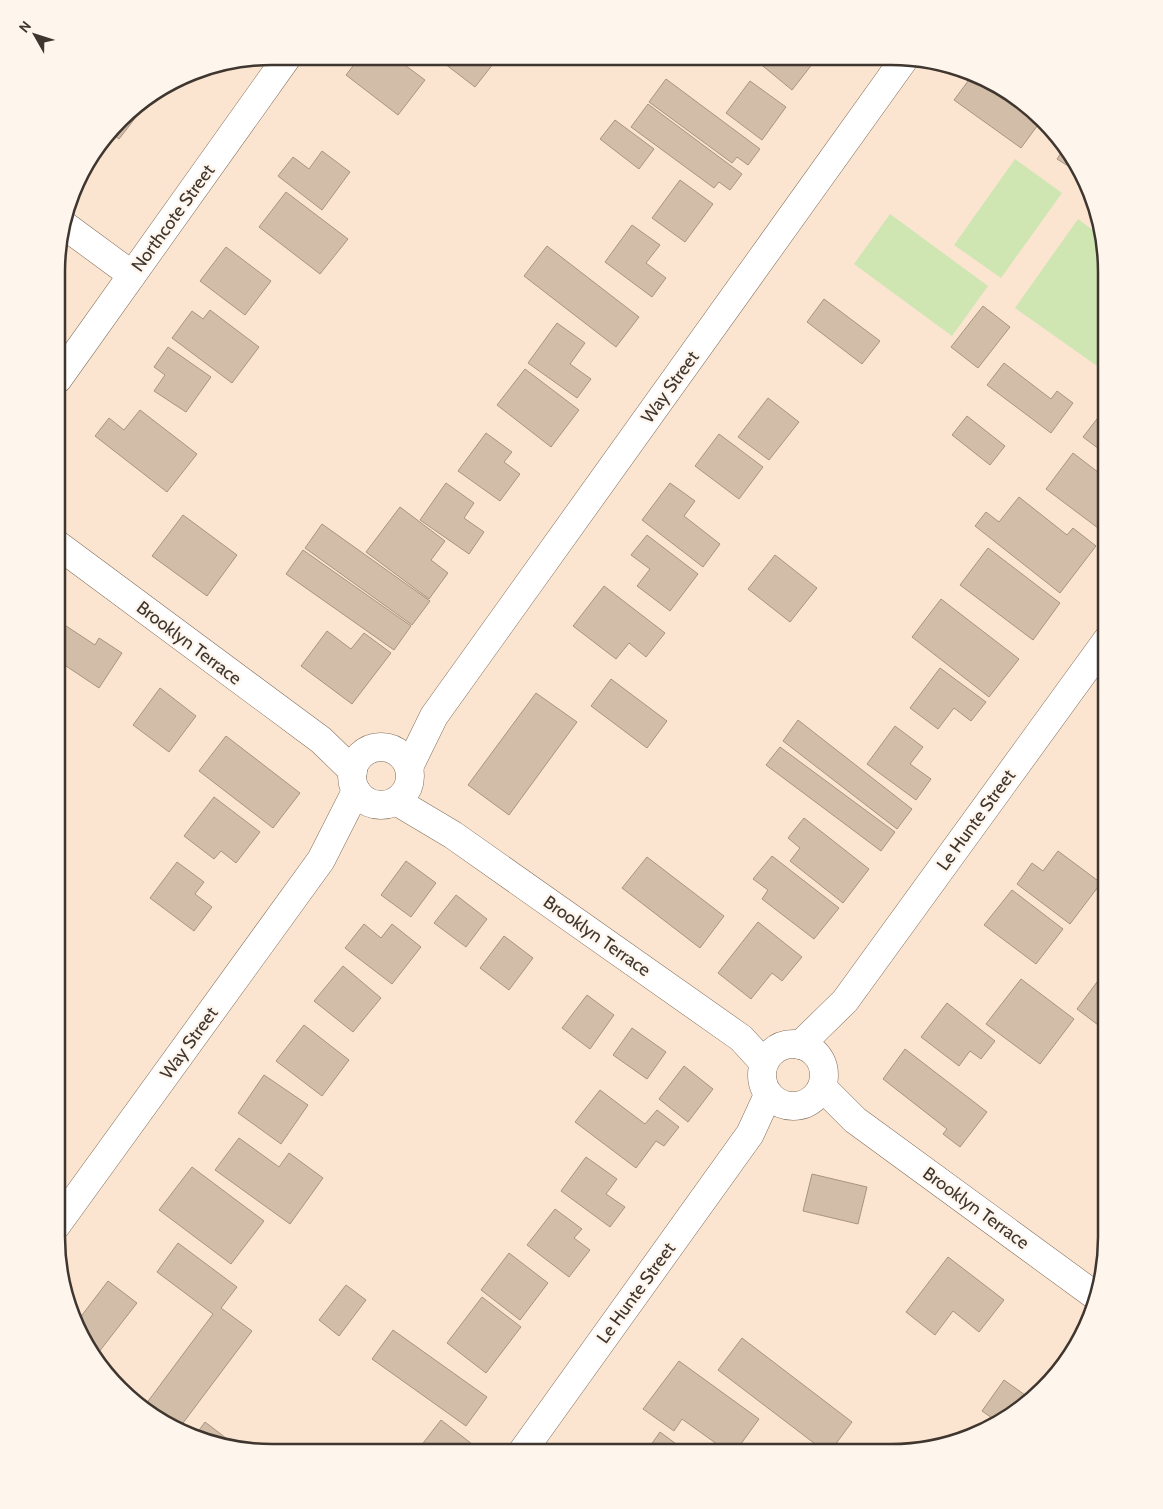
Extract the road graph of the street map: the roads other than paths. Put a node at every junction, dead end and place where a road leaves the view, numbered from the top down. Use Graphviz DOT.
graph roads {
  1 [pos="282,65"];
  2 [pos="900,65"];
  3 [pos="69,229"];
  4 [pos="132,275"];
  5 [pos="65,369"];
  6 [pos="65,550"];
  7 [pos="1098,652"];
  8 [pos="382,779"];
  9 [pos="845,1001"];
  10 [pos="780,1052"];
  11 [pos="818,1083"];
  12 [pos="775,1100"];
  13 [pos="65,1214"];
  14 [pos="1091,1292"];
  15 [pos="528,1444"];
  1 -- 4 [label="street, Northcote Street"];
  2 -- 8 [label="street, Way Street"];
  3 -- 4 [label="street"];
  4 -- 5 [label="street, Northcote Street"];
  6 -- 8 [label="street, Brooklyn Terrace"];
  7 -- 9 [label="street, Le Hunte Street"];
  8 -- 10 [label="street, Brooklyn Terrace"];
  8 -- 13 [label="street, Way Street"];
  9 -- 10 [label="street, Le Hunte Street"];
  9 -- 11 [label="street, Le Hunte Street"];
  10 -- 11 [label="street"];
  10 -- 12 [label="street"];
  11 -- 12 [label="street"];
  11 -- 14 [label="street, Brooklyn Terrace"];
  12 -- 15 [label="street, Le Hunte Street"];
}
